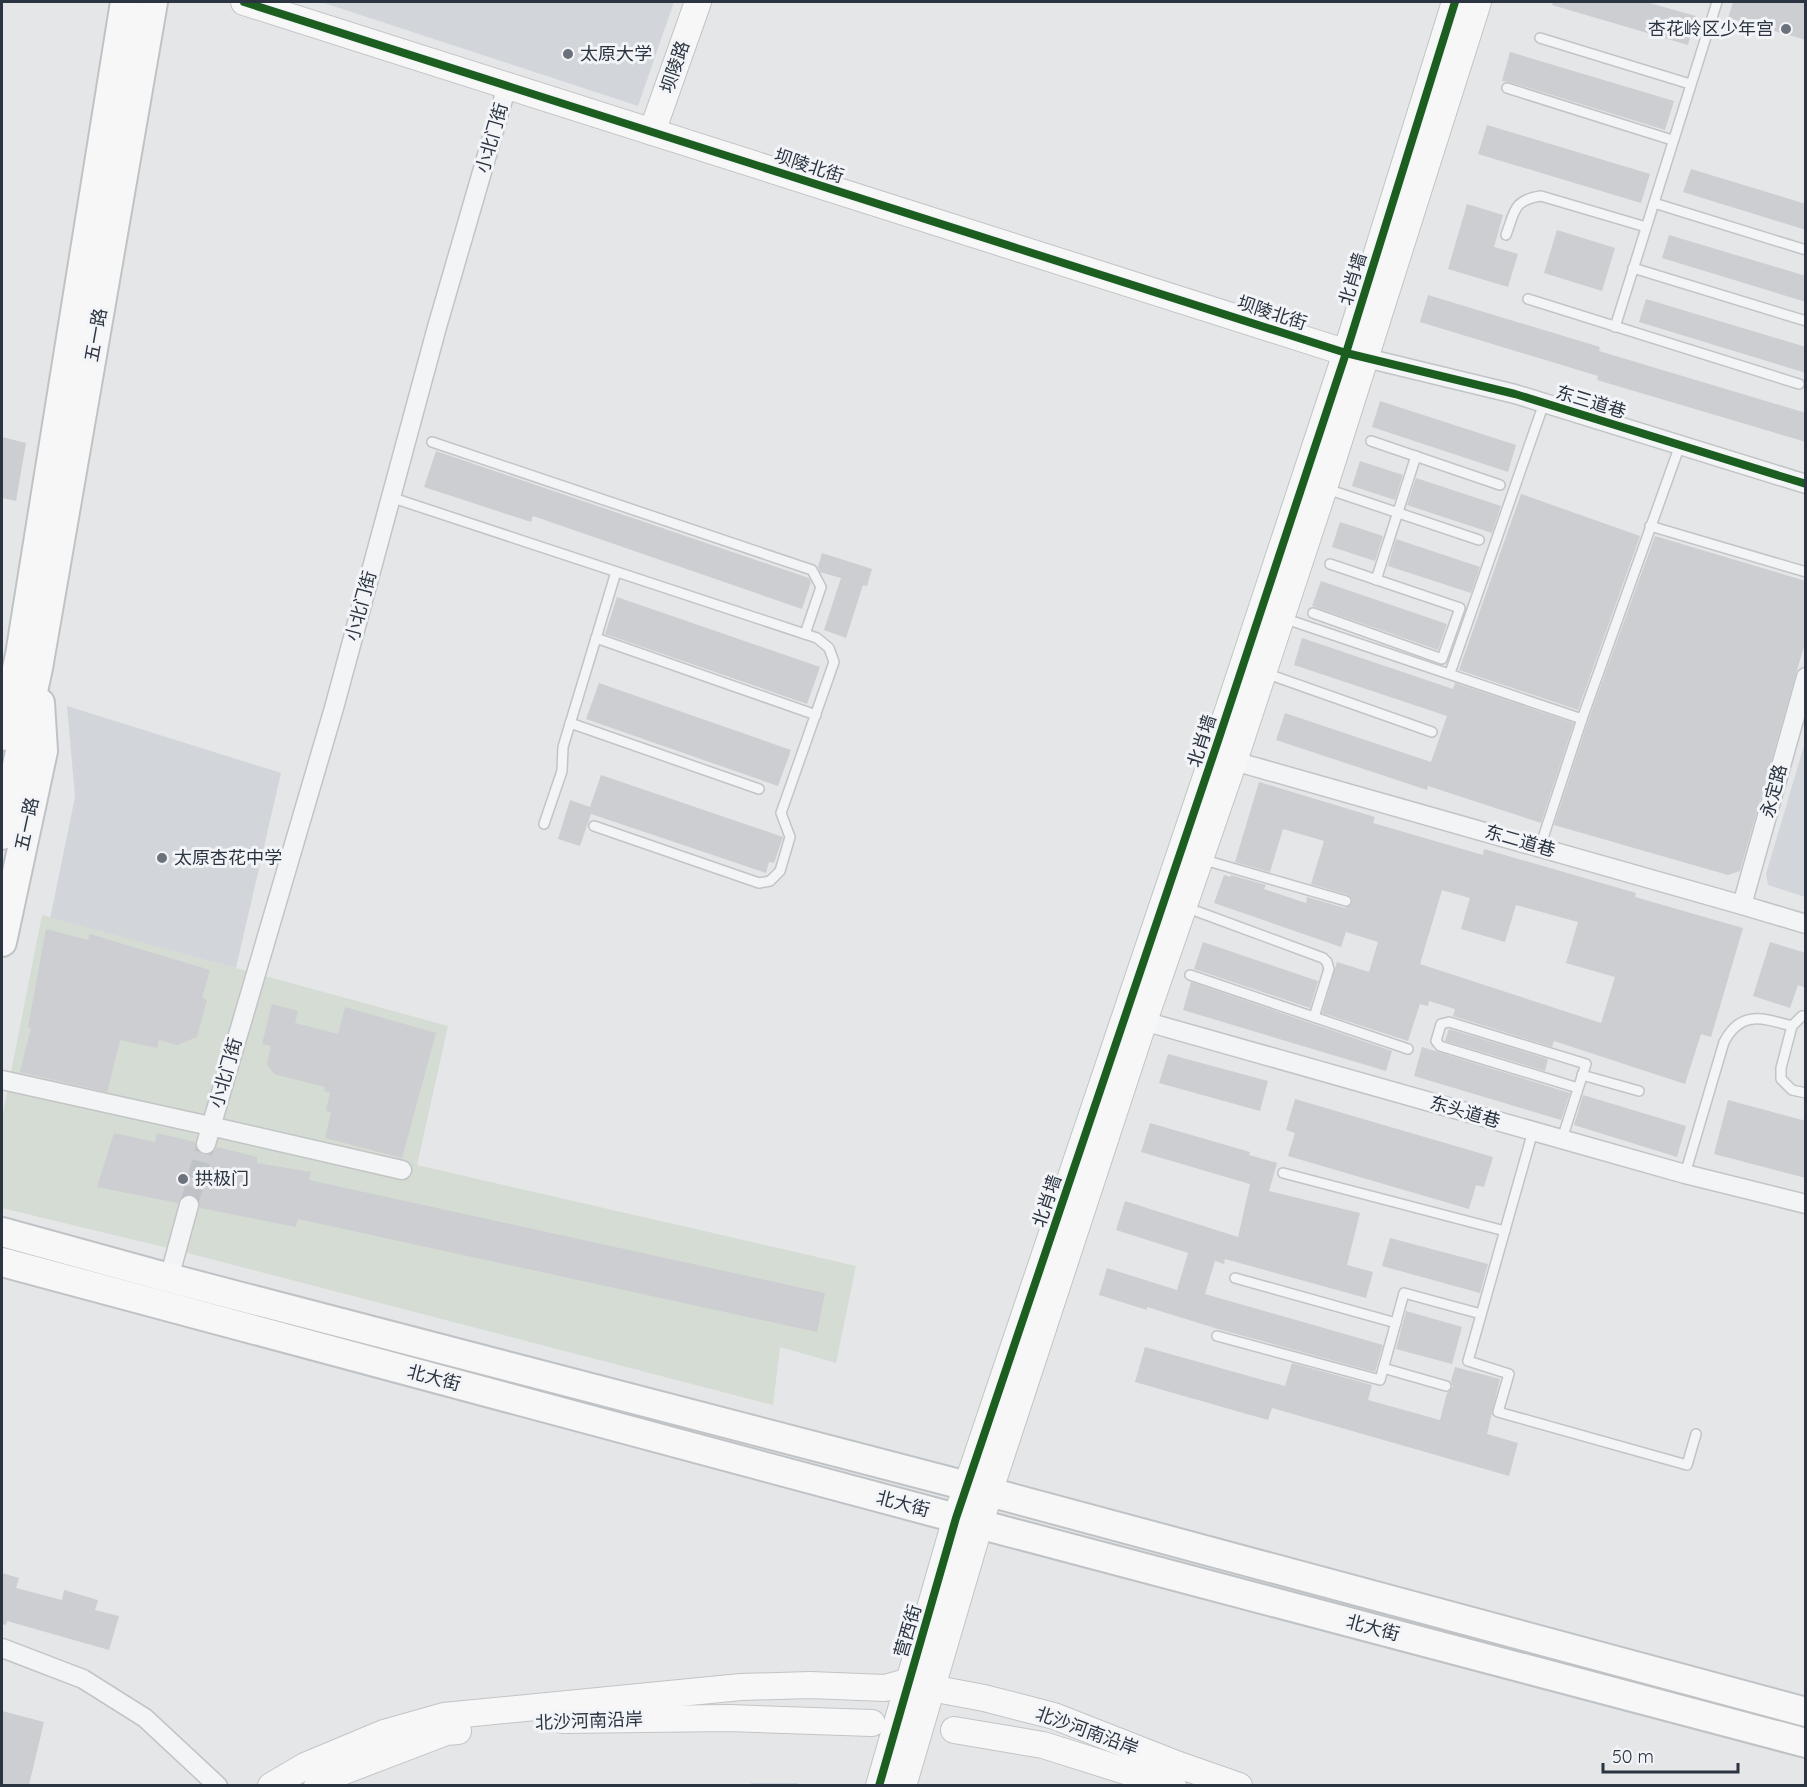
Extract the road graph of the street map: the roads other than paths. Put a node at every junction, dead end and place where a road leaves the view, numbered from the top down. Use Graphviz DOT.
graph roads {
  1 [pos="125,2"];
  2 [pos="153,2"];
  3 [pos="244,2"];
  4 [pos="698,2"];
  5 [pos="1455,2"];
  6 [pos="1478,2"];
  7 [pos="1717,2"];
  8 [pos="1540,38"];
  9 [pos="1690,84"];
  10 [pos="507,86"];
  11 [pos="1507,88"];
  12 [pos="652,132"];
  13 [pos="1672,140"];
  14 [pos="1654,203"];
  15 [pos="1646,227"];
  16 [pos="1506,235"];
  17 [pos="1806,249"];
  18 [pos="1633,268"];
  19 [pos="1528,299"];
  20 [pos="1806,321"];
  21 [pos="1615,327"];
  22 [pos="1356,356"];
  23 [pos="1798,384"];
  24 [pos="1544,403"];
  25 [pos="1371,441"];
  26 [pos="432,442"];
  27 [pos="1680,445"];
  28 [pos="1416,456"];
  29 [pos="1806,484"];
  30 [pos="1500,485"];
  31 [pos="1324,488"];
  32 [pos="390,497"];
  33 [pos="1398,513"];
  34 [pos="1650,526"];
  35 [pos="1479,540"];
  36 [pos="1330,564"];
  37 [pos="616,572"];
  38 [pos="1806,572"];
  39 [pos="1376,579"];
  40 [pos="1313,613"];
  41 [pos="1281,618"];
  42 [pos="805,634"];
  43 [pos="596,638"];
  44 [pos="29,662"];
  45 [pos="1263,673"];
  46 [pos="1450,673"];
  47 [pos="1806,677"];
  48 [pos="2,700"];
  49 [pos="816,715"];
  50 [pos="1582,718"];
  51 [pos="570,723"];
  52 [pos="1432,732"];
  53 [pos="2,736"];
  54 [pos="1235,757"];
  55 [pos="759,789"];
  56 [pos="544,824"];
  57 [pos="594,826"];
  58 [pos="2,834"];
  59 [pos="1541,842"];
  60 [pos="1200,858"];
  61 [pos="1346,901"];
  62 [pos="1744,901"];
  63 [pos="1184,906"];
  64 [pos="1806,915"];
  65 [pos="1806,924"];
  66 [pos="2,942"];
  67 [pos="1190,975"];
  68 [pos="1806,1016"];
  69 [pos="1314,1017"];
  70 [pos="1135,1019"];
  71 [pos="1792,1026"];
  72 [pos="1408,1049"];
  73 [pos="1582,1075"];
  74 [pos="2,1080"];
  75 [pos="1578,1088"];
  76 [pos="1639,1091"];
  77 [pos="1806,1093"];
  78 [pos="210,1125"];
  79 [pos="1533,1131"];
  80 [pos="1562,1139"];
  81 [pos="206,1144"];
  82 [pos="402,1170"];
  83 [pos="1283,1173"];
  84 [pos="1685,1174"];
  85 [pos="1806,1204"];
  86 [pos="189,1205"];
  87 [pos="1505,1231"];
  88 [pos="2,1232"];
  89 [pos="2,1262"];
  90 [pos="169,1278"];
  91 [pos="1235,1278"];
  92 [pos="1481,1314"];
  93 [pos="1396,1323"];
  94 [pos="1216,1336"];
  95 [pos="1383,1368"];
  96 [pos="1446,1386"];
  97 [pos="1696,1434"];
  98 [pos="978,1489"];
  99 [pos="968,1521"];
  100 [pos="2,1648"];
  101 [pos="920,1685"];
  102 [pos="1806,1713"];
  103 [pos="872,1723"];
  104 [pos="954,1730"];
  105 [pos="905,1740"];
  106 [pos="1806,1743"];
  107 [pos="218,1785"];
  108 [pos="271,1785"];
  109 [pos="317,1785"];
  110 [pos="879,1785"];
  111 [pos="903,1785"];
  112 [pos="1173,1785"];
  113 [pos="1239,1785"];
  1 -- 44 [label="main road, 五一路"];
  2 -- 44 [label="main road, 五一路"];
  3 -- 10 [label="street, 坝陵北街"];
  4 -- 12 [label="street, 坝陵路"];
  5 -- 22 [label="street, 北肖墙"];
  6 -- 22 [label="street"];
  7 -- 9 [label="lane"];
  8 -- 9 [label="lane"];
  9 -- 13 [label="lane"];
  10 -- 12 [label="street, 坝陵北街"];
  10 -- 32 [label="street, 小北门街"];
  11 -- 13 [label="lane"];
  12 -- 22 [label="street, 坝陵北街"];
  13 -- 14 [label="lane"];
  14 -- 15 [label="lane"];
  14 -- 17 [label="lane"];
  15 -- 16 [label="lane"];
  15 -- 18 [label="lane"];
  18 -- 20 [label="lane"];
  18 -- 21 [label="lane"];
  19 -- 21 [label="lane"];
  21 -- 23 [label="lane"];
  22 -- 24 [label="street, 东三道巷"];
  22 -- 31 [label="street"];
  22 -- 70 [label="street, 北肖墙"];
  24 -- 27 [label="street, 东三道巷"];
  24 -- 46 [label="lane"];
  25 -- 28 [label="lane"];
  26 -- 42 [label="lane"];
  27 -- 29 [label="street, 东三道巷"];
  27 -- 34 [label="lane"];
  28 -- 30 [label="lane"];
  28 -- 33 [label="lane"];
  31 -- 33 [label="lane"];
  31 -- 41 [label="street"];
  32 -- 37 [label="lane"];
  32 -- 78 [label="street, 小北门街"];
  33 -- 35 [label="lane"];
  33 -- 39 [label="lane"];
  34 -- 38 [label="lane"];
  34 -- 50 [label="lane"];
  36 -- 39 [label="lane"];
  37 -- 42 [label="lane"];
  37 -- 43 [label="lane"];
  39 -- 40 [label="lane"];
  41 -- 45 [label="street"];
  41 -- 46 [label="lane"];
  42 -- 49 [label="lane"];
  43 -- 49 [label="lane"];
  43 -- 51 [label="lane"];
  44 -- 48 [label="main road, 五一路"];
  44 -- 53 [label="main road, 五一路"];
  44 -- 58 [label="main road, 五一路"];
  44 -- 66 [label="main road, 五一路"];
  45 -- 52 [label="lane"];
  45 -- 54 [label="street"];
  46 -- 50 [label="lane"];
  47 -- 62 [label="street, 永定路"];
  49 -- 57 [label="lane"];
  50 -- 59 [label="lane"];
  51 -- 55 [label="lane"];
  51 -- 56 [label="lane"];
  54 -- 59 [label="street, 东二道巷"];
  54 -- 60 [label="street"];
  59 -- 62 [label="street, 东二道巷"];
  60 -- 61 [label="lane"];
  60 -- 63 [label="street"];
  62 -- 64 [label="street, 东二道巷"];
  62 -- 65 [label="street, 东二道巷"];
  63 -- 69 [label="lane"];
  63 -- 70 [label="street"];
  67 -- 69 [label="lane"];
  68 -- 71 [label="lane"];
  69 -- 72 [label="lane"];
  70 -- 79 [label="street, 东头道巷"];
  70 -- 98 [label="street, 北肖墙"];
  71 -- 77 [label="lane"];
  71 -- 84 [label="lane"];
  73 -- 75 [label="lane"];
  73 -- 75 [label="lane"];
  73 -- 76 [label="lane"];
  74 -- 78 [label="street, 小北门街"];
  75 -- 80 [label="lane"];
  78 -- 81 [label="street"];
  78 -- 82 [label="street, 小北门街"];
  79 -- 80 [label="street, 东头道巷"];
  79 -- 87 [label="lane"];
  80 -- 84 [label="street, 东头道巷"];
  83 -- 87 [label="lane"];
  84 -- 85 [label="street, 东头道巷"];
  86 -- 90 [label="street"];
  87 -- 92 [label="lane"];
  88 -- 90 [label="main road"];
  89 -- 99 [label="main road, 北大街"];
  90 -- 98 [label="main road"];
  91 -- 93 [label="lane"];
  92 -- 93 [label="lane"];
  92 -- 97 [label="lane"];
  93 -- 95 [label="lane"];
  94 -- 95 [label="lane"];
  95 -- 96 [label="lane"];
  98 -- 99 [label="street, 营西街"];
  98 -- 102 [label="main road"];
  99 -- 101 [label="street, 营西街"];
  99 -- 106 [label="main road, 北大街"];
  100 -- 107 [label="street"];
  101 -- 105 [label="street, 营西街"];
  101 -- 108 [label="street"];
  101 -- 113 [label="street, 北沙河南沿岸"];
  103 -- 109 [label="street, 北沙河南沿岸"];
  104 -- 112 [label="street, 北沙河南沿岸"];
  105 -- 110 [label="street, 营西街"];
  105 -- 111 [label="street, 营西街"];
}
